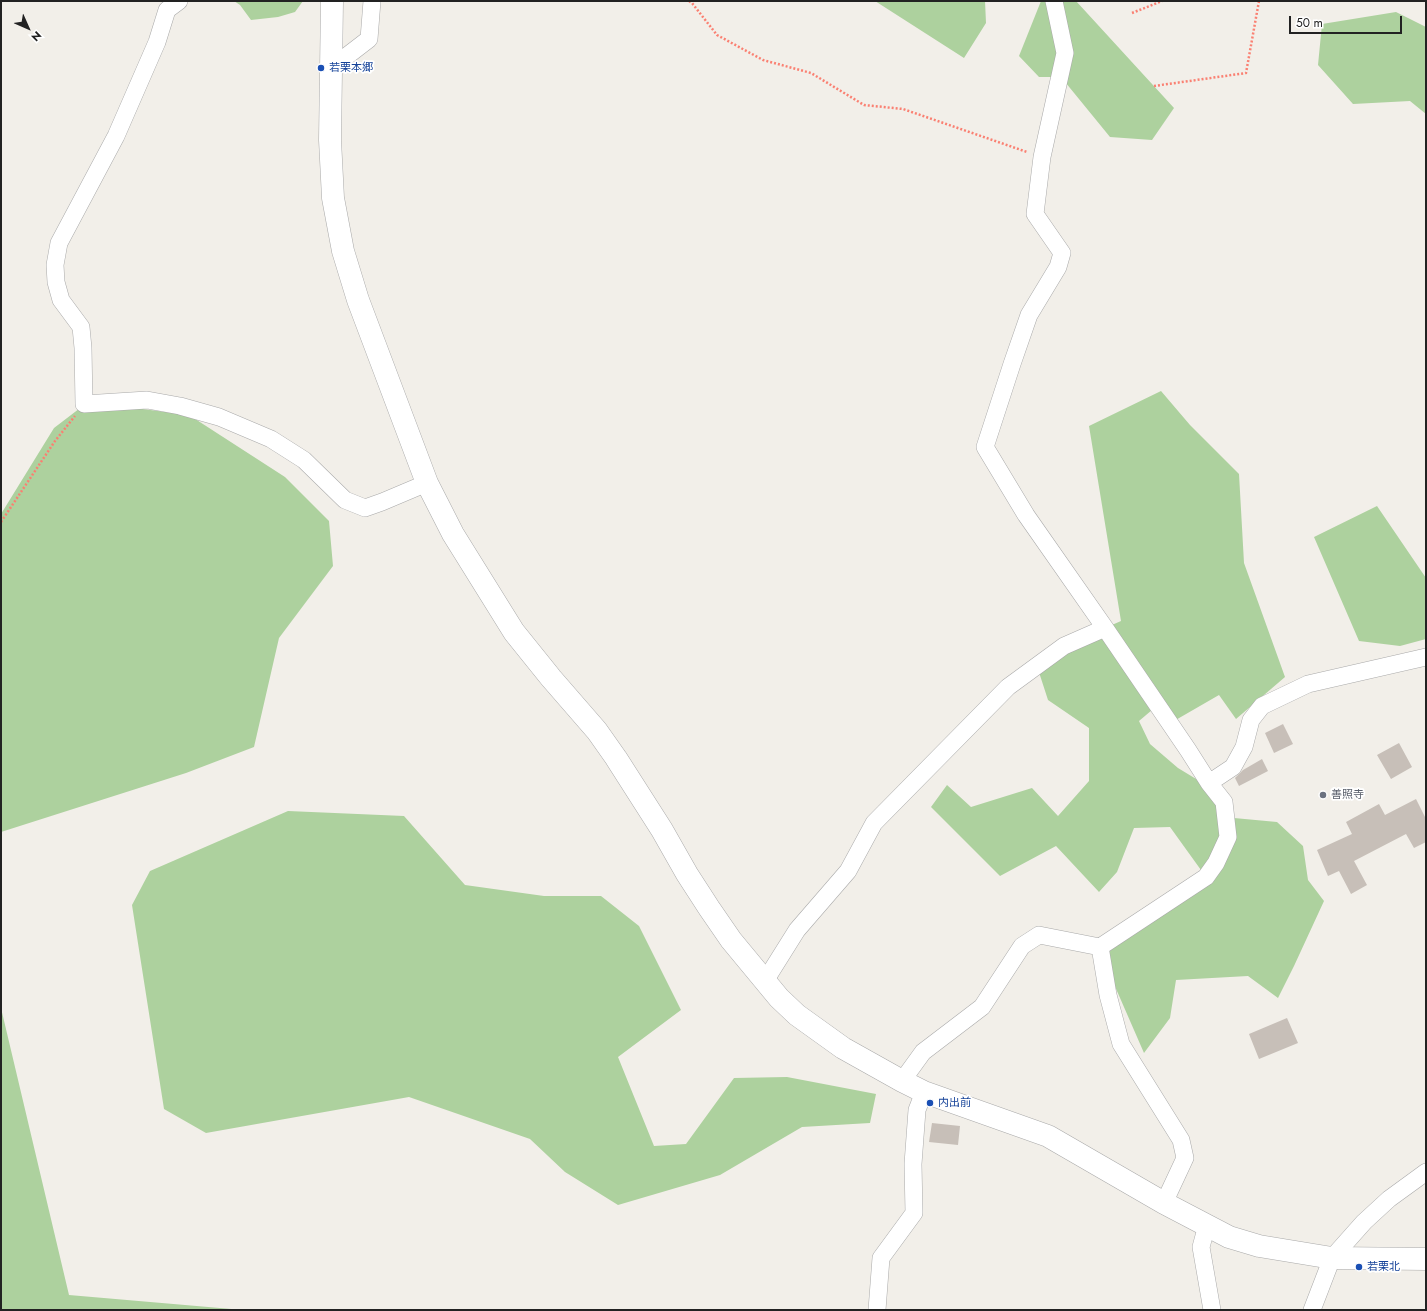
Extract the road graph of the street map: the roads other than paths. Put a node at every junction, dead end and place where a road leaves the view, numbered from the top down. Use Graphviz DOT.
graph roads {
  1 [pos="179,1"];
  2 [pos="332,1"];
  3 [pos="372,1"];
  4 [pos="1054,1"];
  5 [pos="330,69"];
  6 [pos="427,484"];
  7 [pos="1105,628"];
  8 [pos="1426,657"];
  9 [pos="1209,783"];
  10 [pos="1100,947"];
  11 [pos="764,981"];
  12 [pos="902,1081"];
  13 [pos="924,1092"];
  14 [pos="1426,1172"];
  15 [pos="1164,1204"];
  16 [pos="1207,1225"];
  17 [pos="1332,1258"];
  18 [pos="1426,1259"];
  19 [pos="877,1310"];
  20 [pos="1212,1310"];
  21 [pos="1312,1310"];
  1 -- 6 [label="street"];
  2 -- 5 [label="street"];
  3 -- 5 [label="street"];
  4 -- 7 [label="street"];
  5 -- 6 [label="street"];
  6 -- 11 [label="street"];
  7 -- 9 [label="street"];
  7 -- 11 [label="street"];
  8 -- 9 [label="street"];
  9 -- 10 [label="street"];
  10 -- 12 [label="street"];
  10 -- 15 [label="street"];
  11 -- 12 [label="street"];
  12 -- 13 [label="street"];
  13 -- 15 [label="street"];
  13 -- 19 [label="street"];
  14 -- 17 [label="street"];
  15 -- 16 [label="street"];
  16 -- 17 [label="street"];
  16 -- 20 [label="street"];
  17 -- 18 [label="street"];
  17 -- 21 [label="street"];
}
